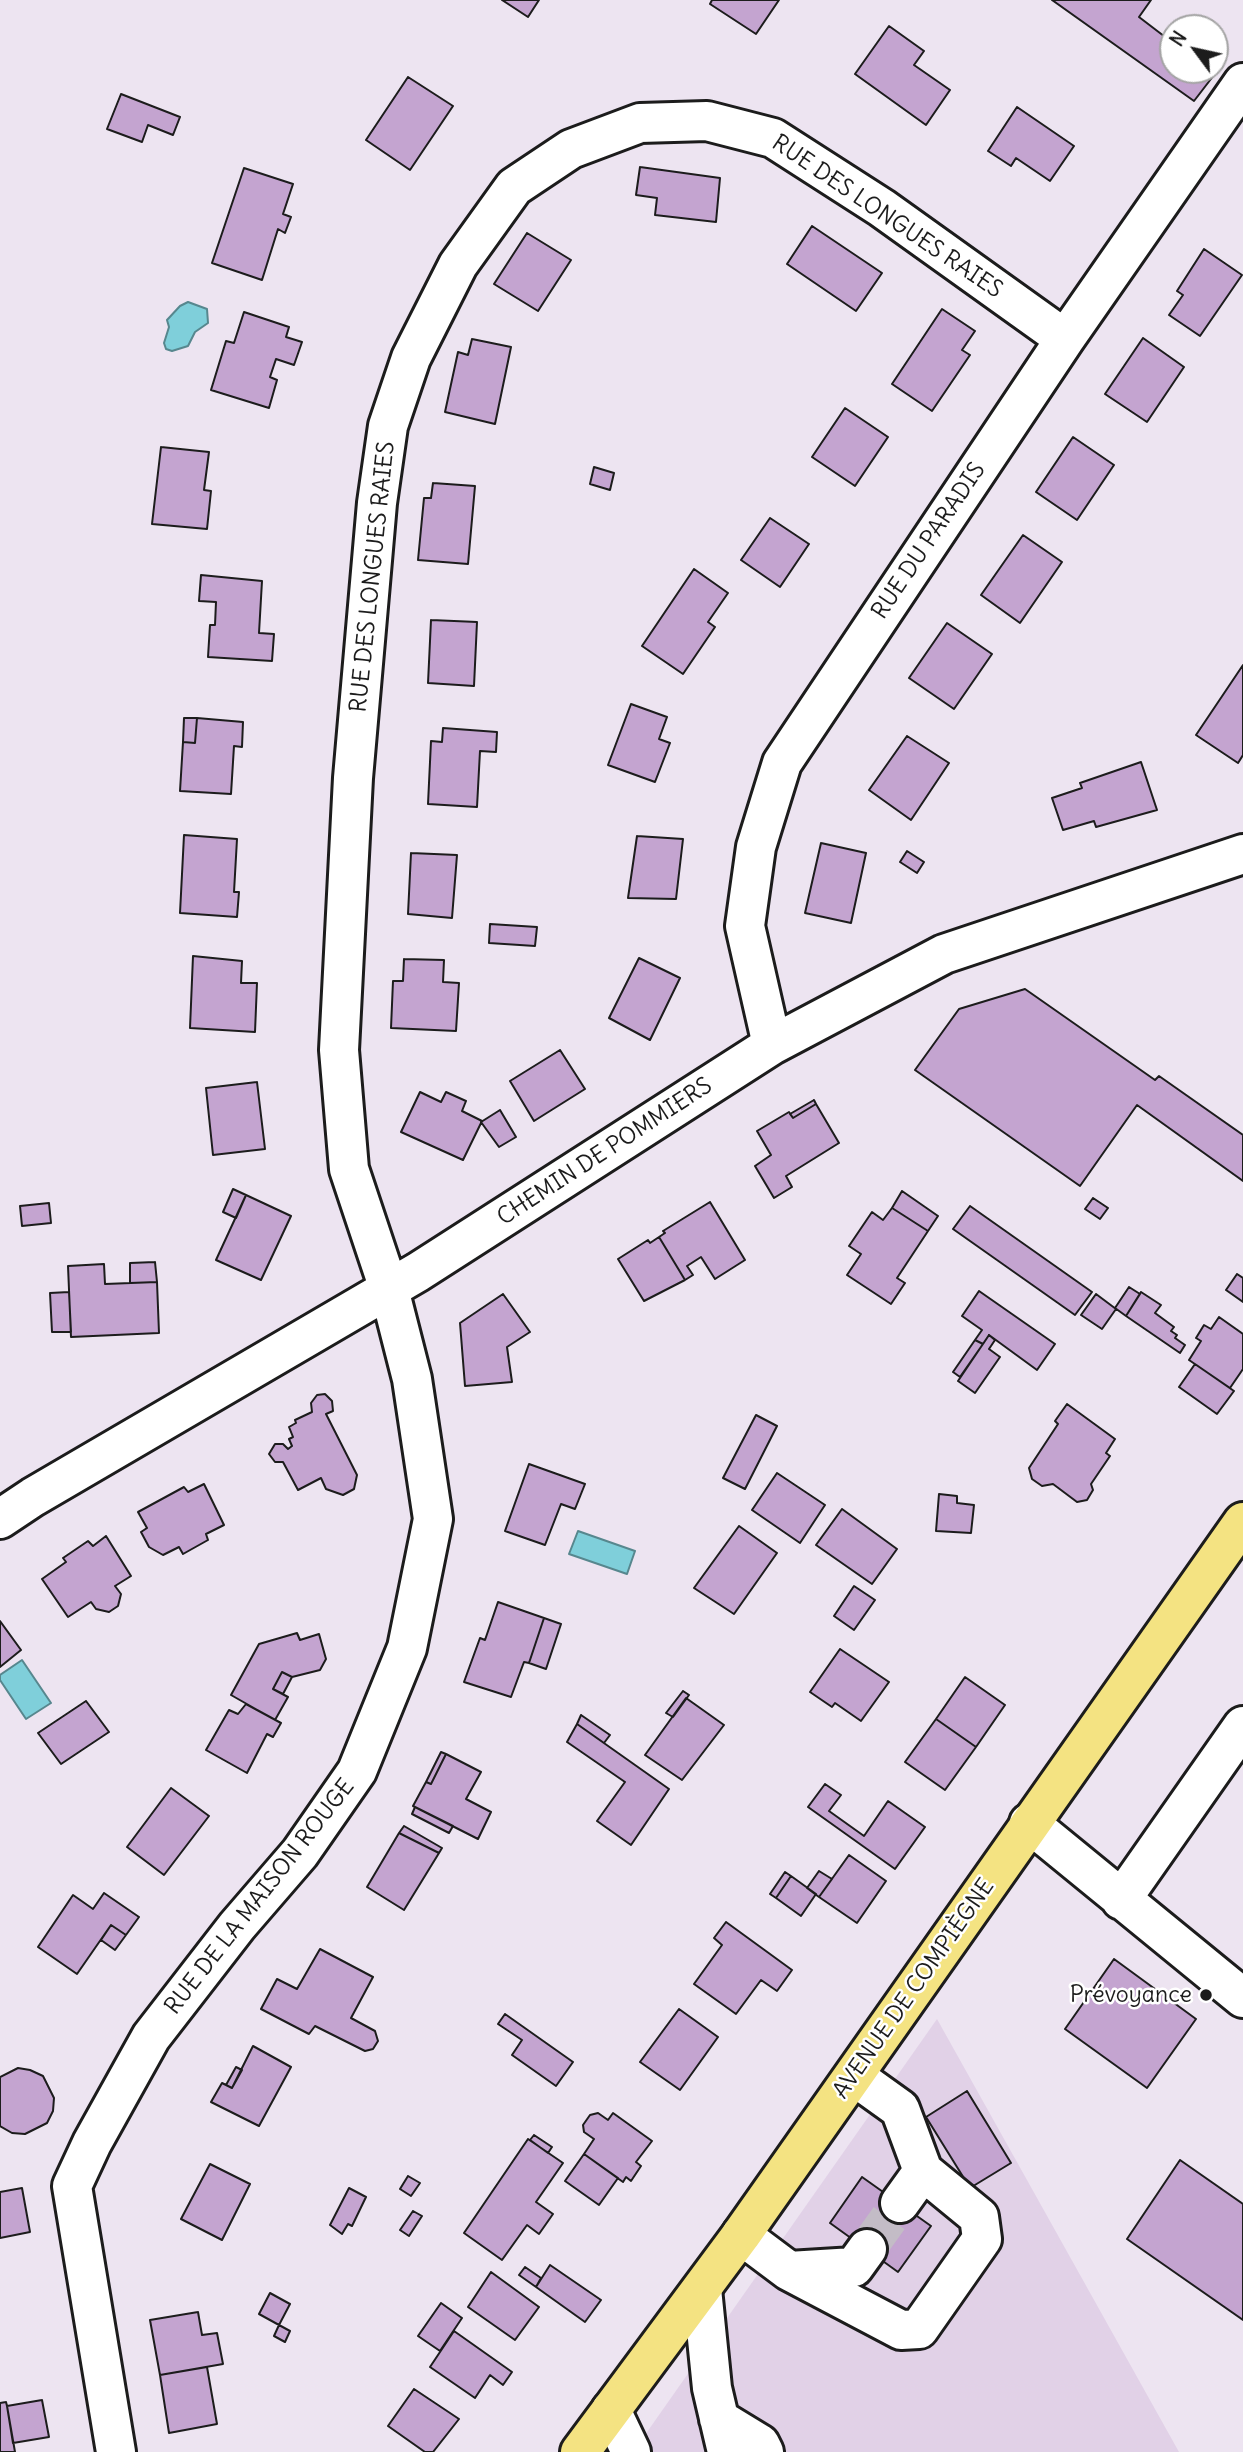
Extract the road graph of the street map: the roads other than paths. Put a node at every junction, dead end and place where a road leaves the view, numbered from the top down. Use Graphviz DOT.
graph roads {
  1 [pos="1243,83"];
  2 [pos="1065,339"];
  3 [pos="1243,855"];
  4 [pos="772,1045"];
  5 [pos="389,1289"];
  6 [pos="0,1519"];
  7 [pos="1243,1522"];
  8 [pos="1243,1726"];
  9 [pos="1029,1823"];
  10 [pos="1121,1900"];
  11 [pos="1243,1998"];
  12 [pos="854,2076"];
  13 [pos="923,2171"];
  14 [pos="900,2203"];
  15 [pos="741,2235"];
  16 [pos="867,2249"];
  17 [pos="789,2272"];
  18 [pos="702,2289"];
  19 [pos="611,2410"];
  20 [pos="723,2436"];
  21 [pos="116,2452"];
  22 [pos="580,2452"];
  23 [pos="631,2452"];
  24 [pos="764,2452"];
  1 -- 2 [label="street, RUE DU PARADIS"];
  2 -- 4 [label="street, RUE DU PARADIS"];
  2 -- 5 [label="street, RUE DES LONGUES RAIES"];
  3 -- 4 [label="street, CHEMIN DE POMMIERS"];
  4 -- 5 [label="street, CHEMIN DE POMMIERS"];
  5 -- 6 [label="street, CHEMIN DE POMMIERS"];
  5 -- 21 [label="street, RUE DE LA MAISON ROUGE"];
  7 -- 9 [label="main road, AVENUE DE COMPIÈGNE"];
  8 -- 10 [label="street"];
  9 -- 10 [label="street"];
  9 -- 12 [label="main road, AVENUE DE COMPIÈGNE"];
  10 -- 11 [label="street"];
  12 -- 13 [label="street"];
  12 -- 15 [label="main road, AVENUE DE COMPIÈGNE"];
  13 -- 14 [label="street"];
  13 -- 17 [label="street"];
  15 -- 17 [label="street"];
  15 -- 18 [label="main road, AVENUE DE COMPIÈGNE"];
  16 -- 17 [label="street"];
  18 -- 19 [label="main road, AVENUE DE COMPIÈGNE"];
  18 -- 20 [label="street"];
  19 -- 22 [label="main road, AVENUE DE COMPIÈGNE"];
  19 -- 23 [label="street"];
  20 -- 24 [label="street"];
}
